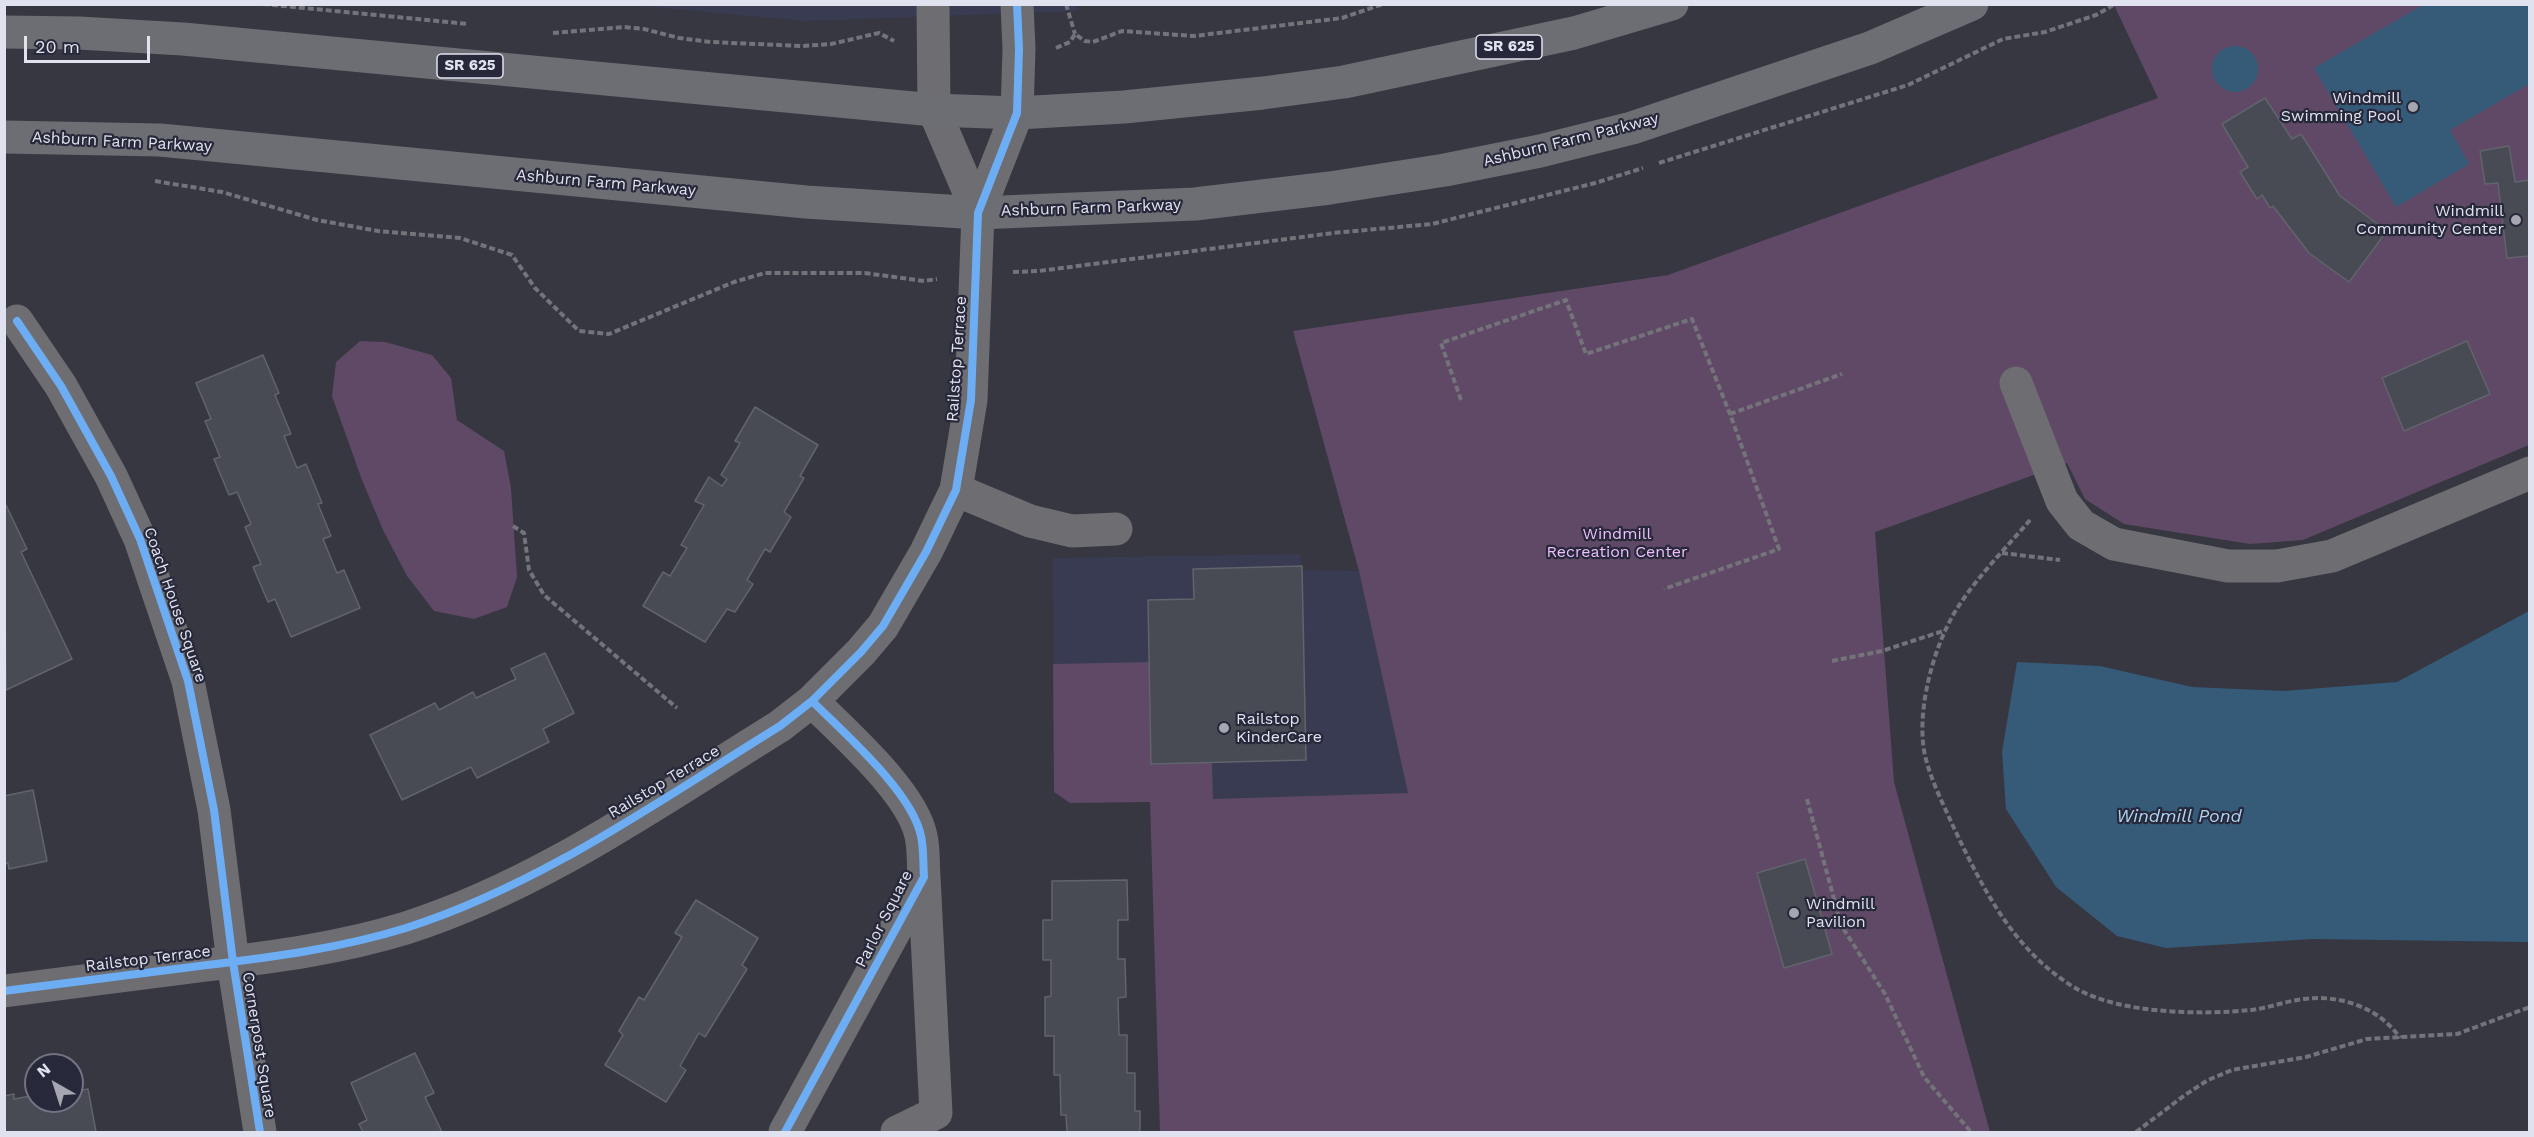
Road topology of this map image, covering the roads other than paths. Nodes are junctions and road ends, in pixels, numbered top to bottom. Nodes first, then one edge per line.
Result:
1 (933, 4) edge
2 (1017, 4) edge
3 (1672, 4) edge
4 (1972, 4) edge
5 (4, 32) edge
6 (934, 110) junction
7 (1017, 113) junction
8 (4, 137) edge
9 (978, 213) junction
10 (18, 321) dead end
11 (2016, 383) dead end
12 (2529, 473) edge
13 (956, 490) junction
14 (1116, 529) dead end
15 (812, 701) junction
16 (924, 877) junction
17 (232, 962) junction
18 (4, 991) edge
19 (260, 1132) edge
20 (785, 1132) edge
21 (897, 1132) edge

1 - 6 street
2 - 7 street
3 - 7 main road, SR 625
4 - 9 main road, Ashburn Farm Parkway
5 - 6 main road, SR 625
6 - 7 main road, SR 625
6 - 9 street
7 - 9 street
8 - 9 main road, Ashburn Farm Parkway
9 - 13 street, Railstop Terrace
10 - 17 street, Coach House Square
11 - 12 street
13 - 14 street
13 - 15 street, Railstop Terrace
15 - 16 street, Parlor Square
15 - 17 street, Railstop Terrace
16 - 20 street, Parlor Square
16 - 21 street, Parlor Square
17 - 18 street, Railstop Terrace
17 - 19 street, Cornerpost Square

